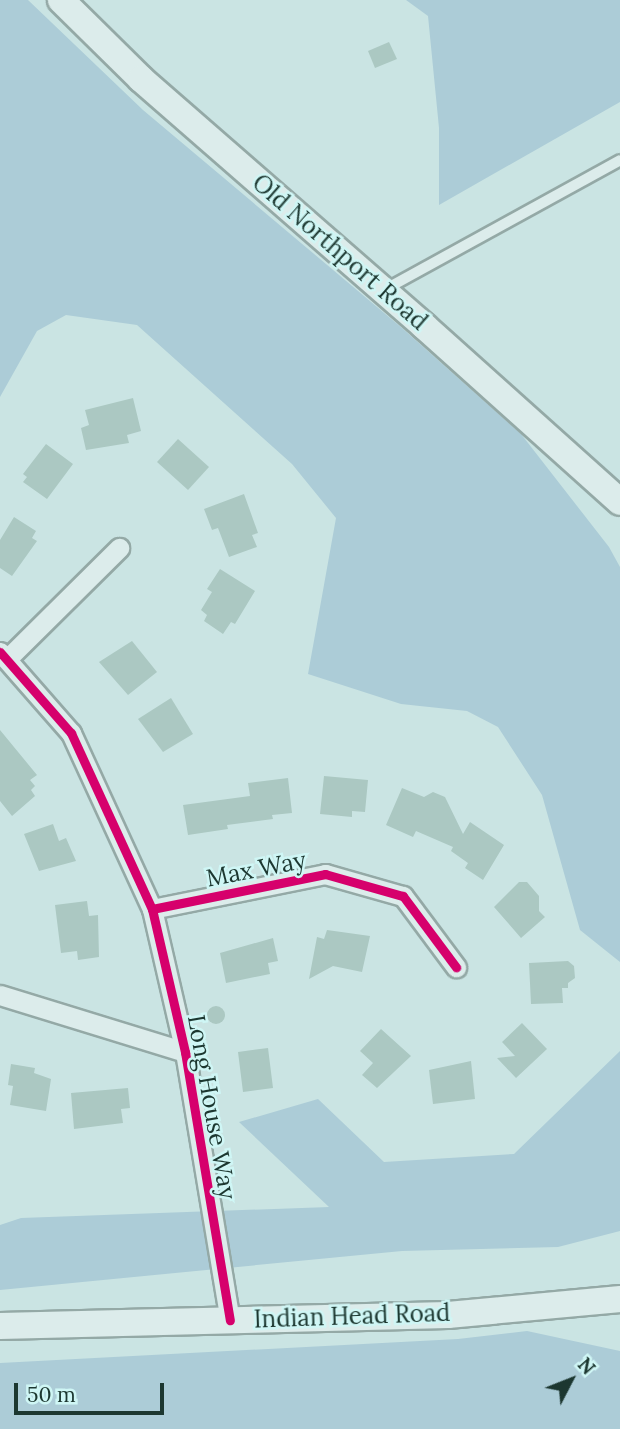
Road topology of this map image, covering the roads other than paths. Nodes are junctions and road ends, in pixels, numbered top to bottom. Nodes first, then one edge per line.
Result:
1 (61, 0) edge
2 (620, 160) edge
3 (384, 290) junction
4 (620, 502) edge
5 (118, 548) dead end
6 (4, 656) edge
7 (152, 909) junction
8 (456, 967) dead end
9 (0, 995) edge
10 (185, 1052) junction
11 (620, 1300) edge
12 (230, 1320) junction
13 (0, 1325) edge

1 - 3 main road, Old Northport Road
2 - 3 lane
3 - 4 main road, Old Northport Road
5 - 6 street
6 - 7 street, Long House Way
7 - 8 street, Max Way
7 - 10 street, Long House Way
9 - 10 street
10 - 12 street, Long House Way
11 - 12 main road, Indian Head Road
12 - 13 main road, Indian Head Road

